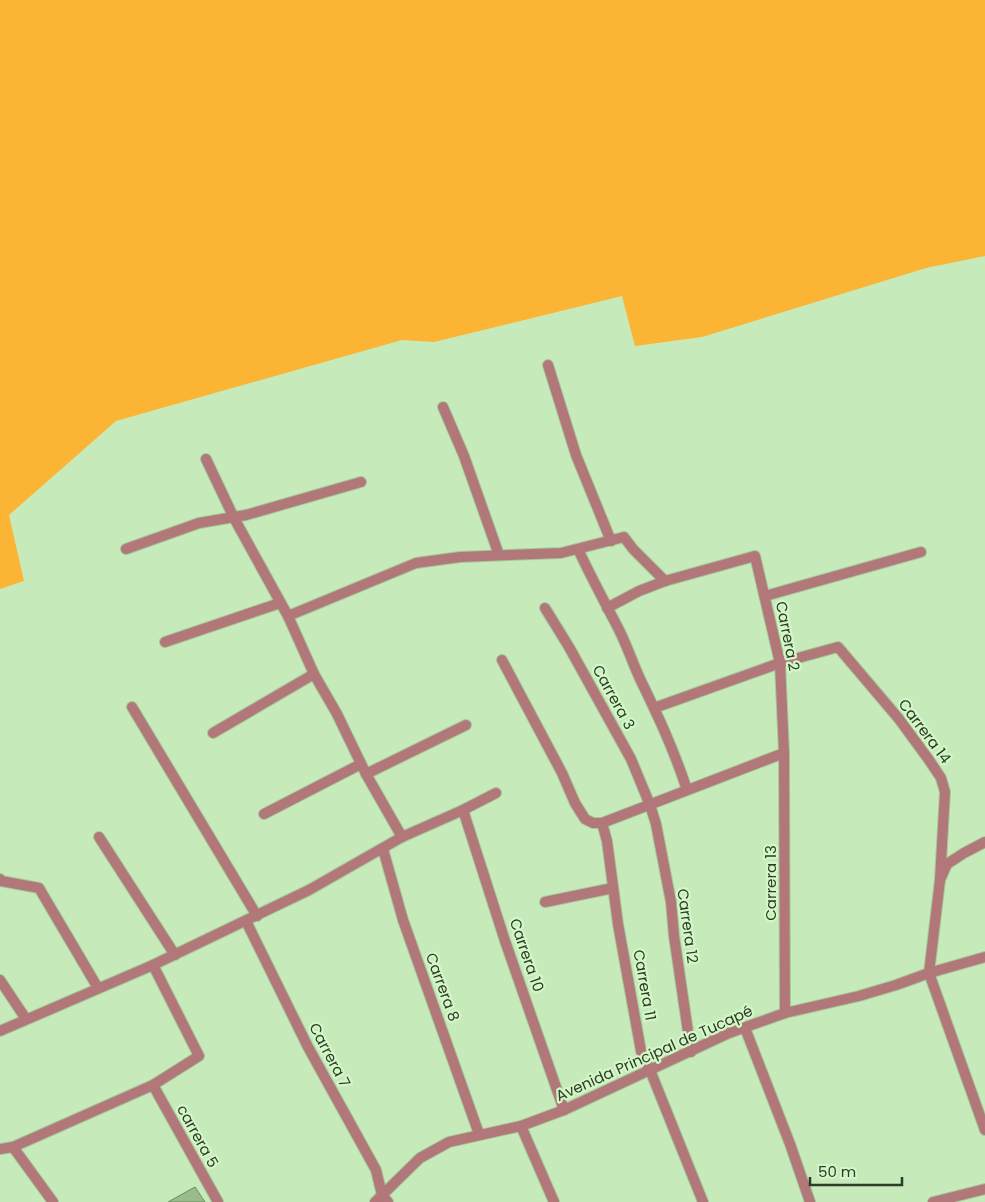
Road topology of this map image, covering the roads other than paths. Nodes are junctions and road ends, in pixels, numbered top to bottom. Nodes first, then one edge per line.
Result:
1 (548, 365) dead end
2 (443, 407) dead end
3 (206, 459) dead end
4 (361, 482) dead end
5 (234, 518) junction
6 (611, 541) junction
7 (126, 549) dead end
8 (578, 549) junction
9 (921, 552) dead end
10 (499, 555) junction
11 (665, 582) junction
12 (765, 596) junction
13 (280, 602) junction
14 (545, 608) dead end
15 (607, 608) junction
16 (288, 616) junction
17 (165, 642) dead end
18 (502, 660) dead end
19 (780, 662) junction
20 (314, 674) junction
21 (132, 707) dead end
22 (654, 708) junction
23 (466, 725) dead end
24 (213, 733) dead end
25 (784, 753) junction
26 (364, 769) junction
27 (687, 790) junction
28 (496, 793) dead end
29 (650, 804) junction
30 (463, 810) junction
31 (264, 814) dead end
32 (602, 823) junction
33 (99, 836) dead end
34 (402, 837) junction
35 (985, 842) edge
36 (383, 849) junction
37 (0, 879) edge
38 (940, 880) junction
39 (613, 888) junction
40 (545, 902) dead end
41 (257, 916) junction
42 (246, 921) junction
43 (175, 955) junction
44 (985, 957) edge
45 (153, 966) junction
46 (929, 973) junction
47 (0, 980) edge
48 (98, 988) junction
49 (785, 1013) junction
50 (26, 1019) junction
51 (745, 1028) junction
52 (0, 1031) edge
53 (691, 1052) junction
54 (650, 1070) junction
55 (153, 1084) junction
56 (564, 1110) junction
57 (521, 1126) junction
58 (985, 1130) edge
59 (479, 1134) junction
60 (13, 1147) junction
61 (0, 1149) edge
62 (985, 1188) edge
63 (382, 1200) edge
64 (53, 1202) edge
65 (218, 1202) edge
66 (554, 1202) edge
67 (703, 1202) edge
68 (810, 1202) edge
69 (933, 1202) edge

1 - 6 street
2 - 10 street
3 - 5 street
4 - 5 street
5 - 7 street
5 - 13 street
6 - 8 street
6 - 11 street
8 - 10 street
8 - 15 street
9 - 12 street
10 - 16 street
11 - 12 street, Carrera 2
11 - 15 street
12 - 19 street, Carrera 2
13 - 16 street
13 - 17 street
14 - 29 street, Carrera 3
15 - 22 street
16 - 20 street
18 - 32 street
19 - 22 street
19 - 25 street, Carrera 2
19 - 38 street, Carrera 14
20 - 24 street
20 - 26 street
21 - 41 street
22 - 27 street
23 - 26 street
25 - 27 street
25 - 49 street, Carrera 13
26 - 31 street
26 - 34 street
27 - 29 street
28 - 30 street
29 - 32 street
29 - 53 street, Carrera 12
30 - 34 street
30 - 56 street, Carrera 10
32 - 39 street, Carrera 11
33 - 43 street
34 - 36 street
35 - 38 street
36 - 41 street
36 - 59 street, Carrera 8
37 - 48 street
38 - 46 street
39 - 40 street
39 - 54 street, Carrera 11
41 - 42 street
42 - 43 street
42 - 63 street, Carrera 7
43 - 45 street
44 - 46 street, Avenida Principal de Tucapé
45 - 48 street
45 - 55 street
46 - 49 street, Avenida Principal de Tucapé
46 - 58 street
47 - 50 street
48 - 50 street
49 - 51 street, Avenida Principal de Tucapé
50 - 52 street
51 - 53 street, Avenida Principal de Tucapé
51 - 68 street
53 - 54 street, Avenida Principal de Tucapé
54 - 56 street, Avenida Principal de Tucapé
54 - 67 street, Carrera 11
55 - 60 street
55 - 65 street, carrera 5
56 - 57 street, Avenida Principal de Tucapé
57 - 59 street, Avenida Principal de Tucapé
57 - 66 street
59 - 63 street, Avenida Principal de Tucapé
60 - 61 street
60 - 64 street
62 - 69 street

